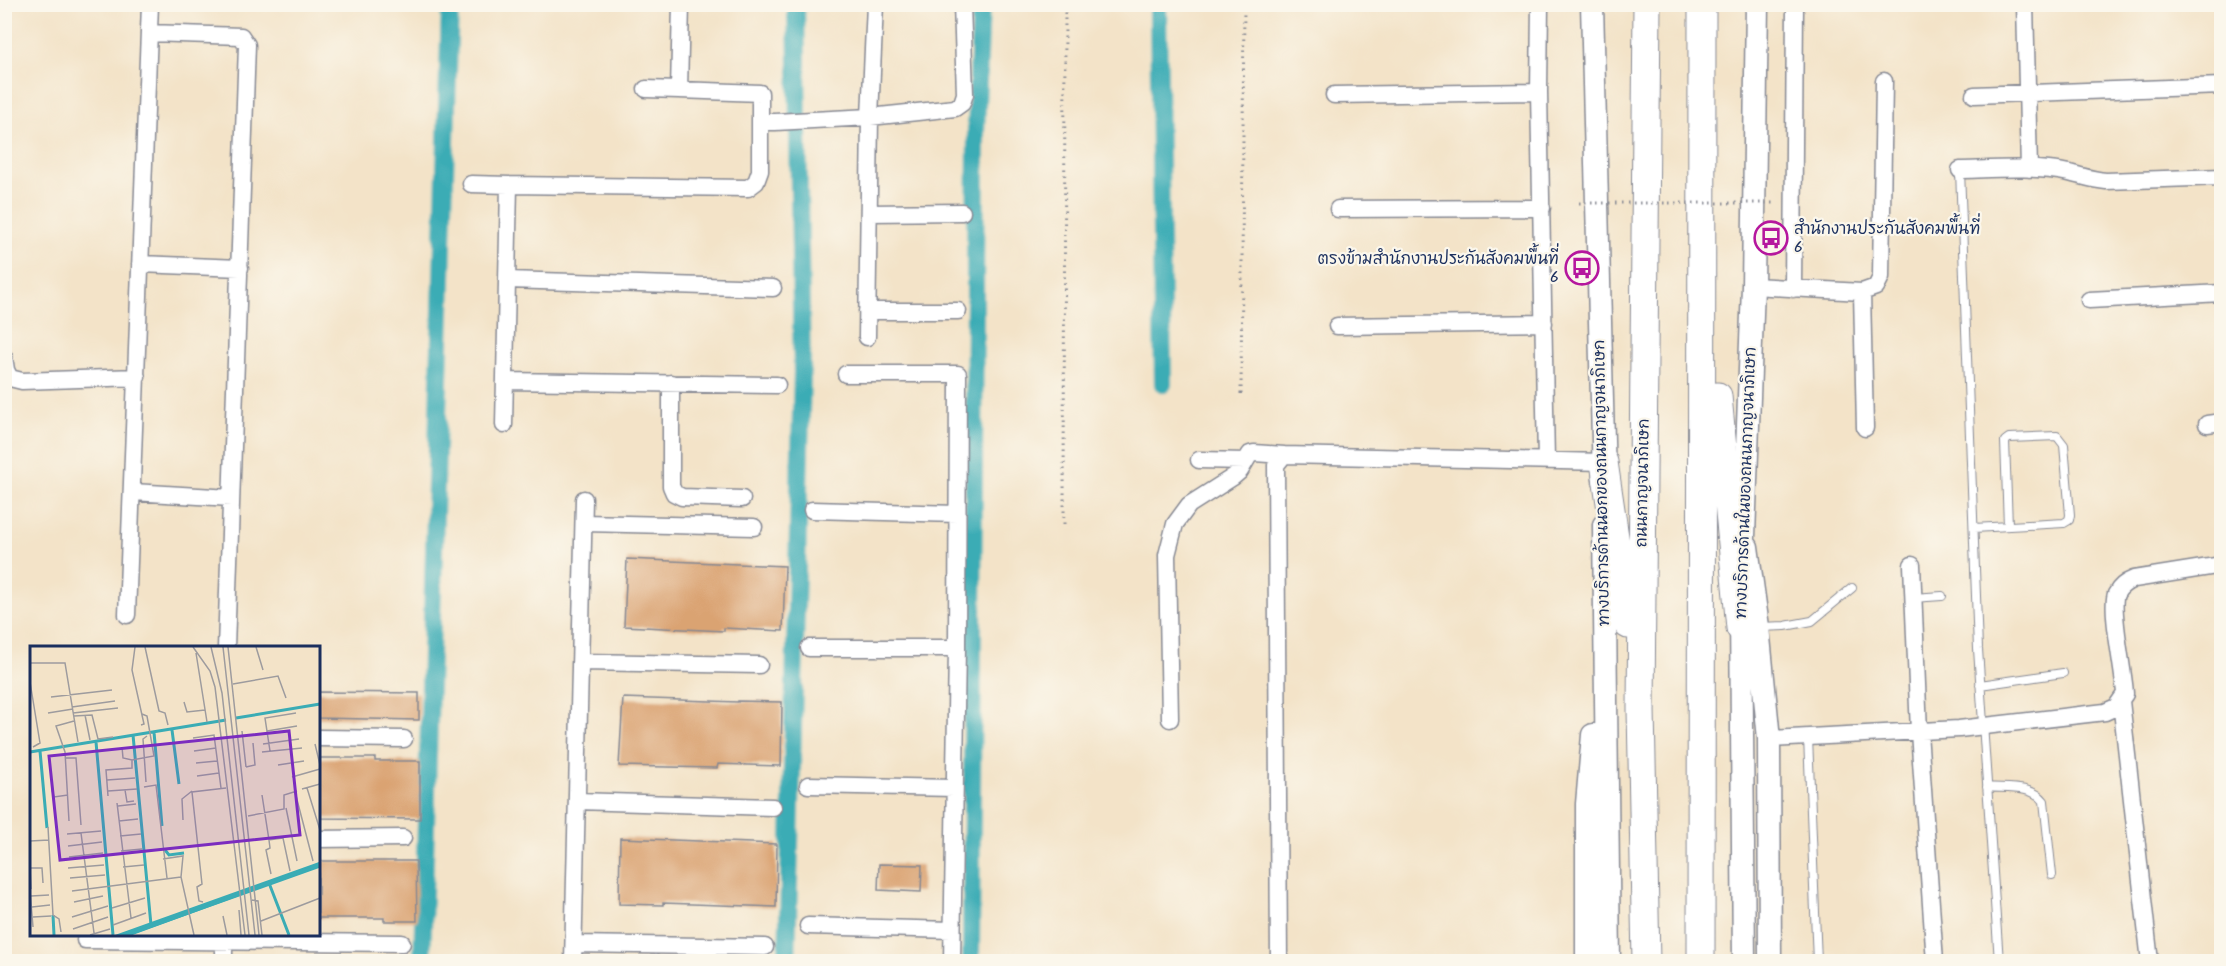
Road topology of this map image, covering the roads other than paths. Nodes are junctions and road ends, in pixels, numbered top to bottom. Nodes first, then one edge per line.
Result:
1 (150, 4) edge
2 (681, 4) edge
3 (875, 4) edge
4 (962, 4) edge
5 (1540, 4) edge
6 (1592, 4) edge
7 (1647, 4) edge
8 (1702, 4) edge
9 (1757, 4) edge
10 (1795, 4) edge
11 (2025, 4) edge
12 (149, 33) junction
13 (1884, 81) dead end
14 (2222, 86) edge
15 (646, 89) dead end
16 (679, 90) junction
17 (1539, 92) junction
18 (2027, 93) junction
19 (1334, 95) dead end
20 (1974, 95) dead end
21 (870, 117) junction
22 (767, 122) junction
23 (2029, 169) junction
24 (1960, 170) joint
25 (2222, 177) edge
26 (471, 184) dead end
27 (509, 185) junction
28 (1542, 208) junction
29 (1338, 209) dead end
30 (962, 212) dead end
31 (869, 213) junction
32 (1703, 245) junction
33 (140, 264) junction
34 (240, 268) junction
35 (507, 280) junction
36 (1753, 286) junction
37 (773, 288) dead end
38 (1793, 289) junction
39 (1862, 292) junction
40 (2222, 293) edge
41 (2089, 300) dead end
42 (867, 311) junction
43 (958, 311) dead end
44 (1544, 323) junction
45 (1337, 326) dead end
46 (867, 337) dead end
47 (4, 357) edge
48 (846, 374) dead end
49 (137, 377) junction
50 (505, 381) junction
51 (670, 383) junction
52 (777, 385) dead end
53 (504, 426) dead end
54 (1865, 428) dead end
55 (1284, 455) junction
56 (1199, 460) dead end
57 (1546, 460) junction
58 (1245, 461) junction
59 (1604, 462) junction
60 (132, 492) junction
61 (231, 498) junction
62 (584, 499) dead end
63 (742, 500) dead end
64 (812, 510) dead end
65 (957, 514) junction
66 (584, 523) junction
67 (2008, 526) junction
68 (754, 527) dead end
69 (1974, 528) junction
70 (1912, 565) dead end
71 (2221, 565) edge
72 (2222, 570) edge
73 (1852, 588) dead end
74 (1942, 596) dead end
75 (1913, 598) junction
76 (1604, 610) junction
77 (128, 615) dead end
78 (1749, 628) junction
79 (226, 646) edge
80 (809, 648) dead end
81 (957, 648) junction
82 (581, 662) junction
83 (759, 664) dead end
84 (2063, 673) dead end
85 (1980, 685) junction
86 (2121, 701) junction
87 (1641, 709) junction
88 (1170, 719) dead end
89 (1983, 727) junction
90 (1919, 732) junction
91 (1808, 737) junction
92 (320, 738) edge
93 (404, 739) dead end
94 (1769, 739) junction
95 (808, 785) dead end
96 (1987, 787) junction
97 (954, 788) junction
98 (577, 801) junction
99 (772, 807) dead end
100 (403, 838) dead end
101 (320, 839) edge
102 (2052, 875) dead end
103 (808, 926) dead end
104 (952, 930) junction
105 (224, 938) edge
106 (85, 940) dead end
107 (402, 943) dead end
108 (574, 944) junction
109 (765, 947) dead end
110 (224, 962) edge
111 (573, 962) edge
112 (952, 962) edge
113 (1279, 962) edge
114 (1587, 962) edge
115 (1609, 962) edge
116 (1646, 962) edge
117 (1701, 962) edge
118 (1744, 962) edge
119 (1770, 962) edge
120 (1817, 962) edge
121 (1935, 962) edge
122 (1999, 962) edge
123 (2151, 962) edge

1 - 12 street
2 - 16 street
3 - 21 street
4 - 21 street
5 - 17 street
6 - 59 main road, ทางบริการด้านนอกของถนนกาญจนาภิเษก
7 - 87 highway, ถนนกาญจนาภิเษก
8 - 32 highway
9 - 36 main road, ทางบริการด้านในของถนนกาญจนาภิเษก
10 - 38 street
11 - 18 street
12 - 33 street
12 - 34 street
13 - 39 street
14 - 18 street
15 - 16 street
16 - 22 street
17 - 19 street
17 - 28 street
18 - 20 street
18 - 23 street
21 - 22 street
21 - 31 street
22 - 27 street
23 - 24 street
23 - 25 street
24 - 69 lane
26 - 27 street
27 - 35 street
28 - 29 street
28 - 44 street
30 - 31 street
31 - 42 street
32 - 78 highway
32 - 117 highway
33 - 34 street
33 - 49 street
34 - 61 street
35 - 37 street
35 - 50 street
36 - 38 street
36 - 78 main road, ทางบริการด้านในของถนนกาญจนาภิเษก
38 - 39 street
39 - 54 street
40 - 41 street
42 - 43 street
42 - 46 street
44 - 45 street
44 - 57 street
47 - 49 street
48 - 65 street
49 - 60 street
50 - 51 street
50 - 53 street
51 - 52 street
51 - 63 street
55 - 57 street
55 - 58 street
55 - 113 street
56 - 58 street
57 - 59 street
58 - 88 street
59 - 76 main road, ทางบริการด้านนอกของถนนกาญจนาภิเษก
59 - 87 highway
60 - 61 street
60 - 77 street
61 - 79 street
62 - 66 street
64 - 65 street
65 - 81 street
66 - 68 street
66 - 82 street
67 - 67 lane
67 - 69 lane
69 - 85 lane
70 - 75 street
71 - 72 street
71 - 86 street
73 - 78 lane
74 - 75 lane
75 - 90 street
76 - 114 main road
76 - 115 main road, ทางบริการด้านนอกของถนนกาญจนาภิเษก
78 - 94 main road
78 - 118 main road, ทางบริการด้านในของถนนกาญจนาภิเษก
80 - 81 street
81 - 97 street
82 - 83 street
82 - 98 street
84 - 85 lane
85 - 89 lane
86 - 89 street
86 - 123 street
87 - 116 highway, ถนนกาญจนาภิเษก
89 - 90 street
89 - 96 lane
90 - 91 street
90 - 121 street
91 - 94 street
91 - 120 lane
92 - 93 street
94 - 119 main road
95 - 97 street
96 - 102 lane
96 - 122 lane
97 - 104 street
98 - 99 street
98 - 108 street
100 - 101 street
103 - 104 street
104 - 112 street
105 - 106 street
105 - 107 street
105 - 110 street
108 - 109 street
108 - 111 street

